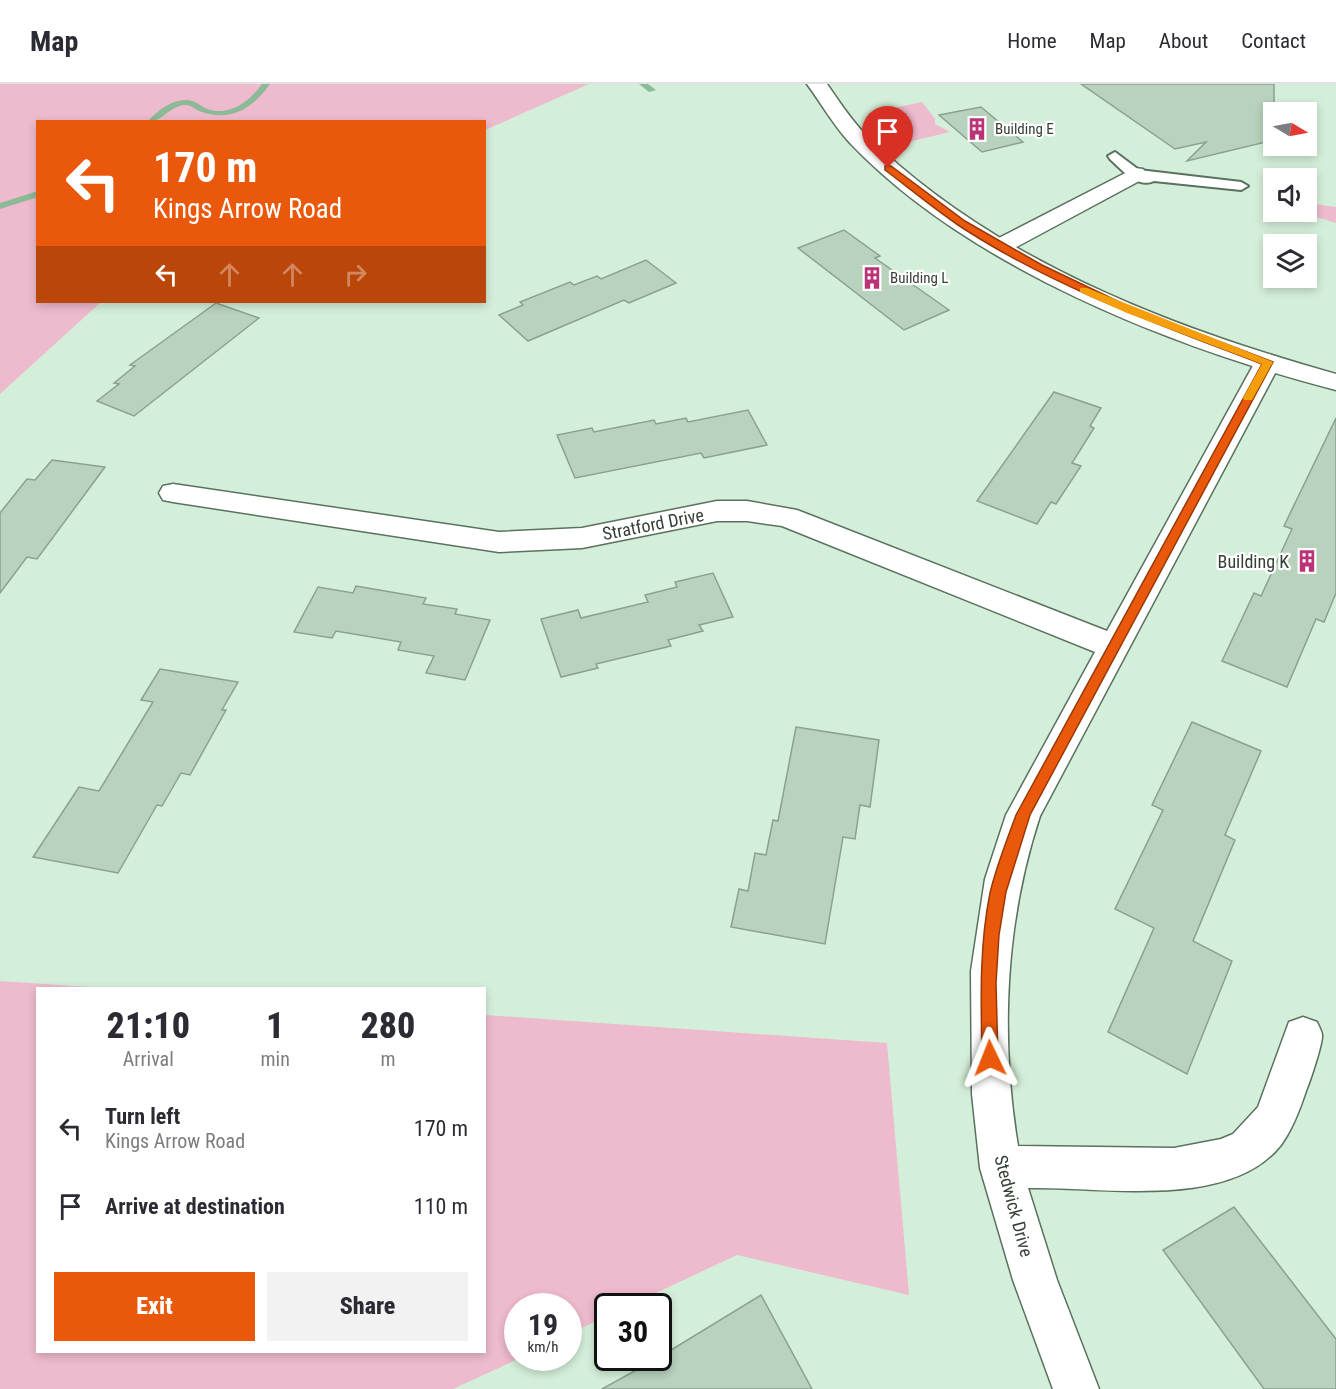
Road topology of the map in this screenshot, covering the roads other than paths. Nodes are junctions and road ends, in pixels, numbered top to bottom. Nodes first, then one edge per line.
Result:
1 (817, 84) edge
2 (1115, 156) dead end
3 (1135, 174) junction
4 (1241, 186) dead end
5 (1182, 194) dead end
6 (999, 247) junction
7 (1268, 362) junction
8 (1336, 382) edge
9 (173, 493) dead end
10 (1112, 646) junction
11 (1303, 1035) dead end
12 (1001, 1168) junction
13 (1076, 1389) edge

1 - 6 street
2 - 3 lane
3 - 4 lane
3 - 5 lane
3 - 6 street
6 - 7 street
7 - 8 street
7 - 10 street, Stedwick Drive
9 - 10 street, Stratford Drive
10 - 12 street, Stedwick Drive
11 - 12 street
12 - 13 street, Stedwick Drive

